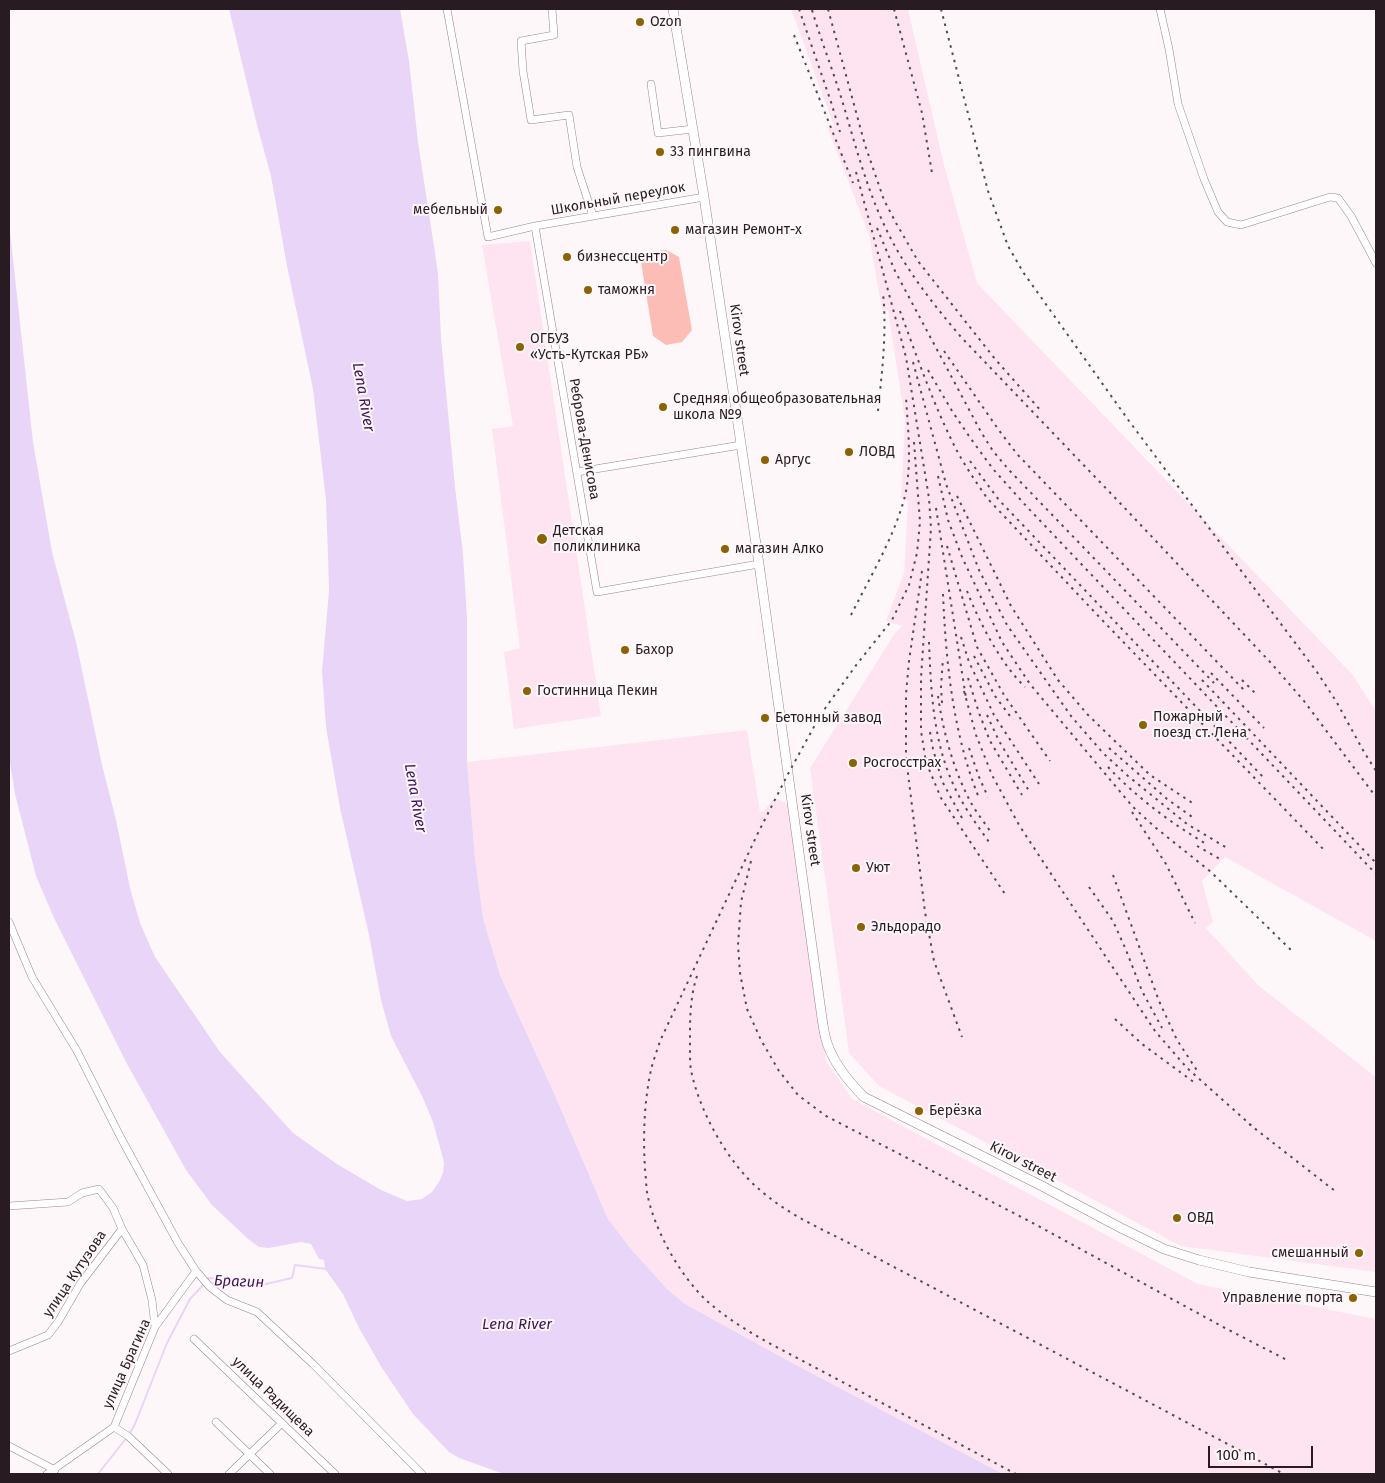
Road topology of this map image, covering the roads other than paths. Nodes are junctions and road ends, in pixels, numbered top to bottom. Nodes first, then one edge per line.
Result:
1 (447, 9) edge
2 (552, 9) edge
3 (673, 9) edge
4 (1160, 9) edge
5 (651, 84) dead end
6 (693, 129) junction
7 (704, 197) junction
8 (594, 216) junction
9 (535, 226) junction
10 (1376, 263) edge
11 (741, 445) junction
12 (577, 472) junction
13 (759, 564) junction
14 (9, 922) edge
15 (9, 1206) edge
16 (122, 1229) junction
17 (198, 1273) junction
18 (1376, 1292) edge
19 (155, 1327) junction
20 (194, 1339) dead end
21 (9, 1351) edge
22 (216, 1422) dead end
23 (282, 1422) junction
24 (114, 1426) junction
25 (9, 1446) edge
26 (249, 1454) junction
27 (55, 1470) junction
28 (47, 1474) edge
29 (168, 1474) edge
30 (229, 1474) edge
31 (270, 1474) edge
32 (335, 1474) edge
33 (422, 1474) edge

1 - 9 street
2 - 8 street
3 - 6 main road, Kirov street
4 - 10 street
5 - 6 street
6 - 7 main road, Kirov street
7 - 8 street, Школьный переулок
7 - 11 main road, Kirov street
8 - 9 street, Школьный переулок
9 - 12 street, Реброва-Денисова
11 - 12 street
11 - 13 main road, Kirov street
12 - 13 street, Реброва-Денисова
13 - 18 main road, Kirov street
14 - 17 street
15 - 16 street
16 - 19 street, улица Кутузова
16 - 21 street, улица Кутузова
17 - 19 street, улица Брагина
17 - 33 street
19 - 24 street, улица Брагина
20 - 23 street, улица Радищева
22 - 26 street
23 - 26 street
23 - 32 street, улица Радищева
24 - 27 street, улица Брагина
24 - 29 street
25 - 27 street
26 - 30 street
26 - 31 street
27 - 28 street, улица Брагина

